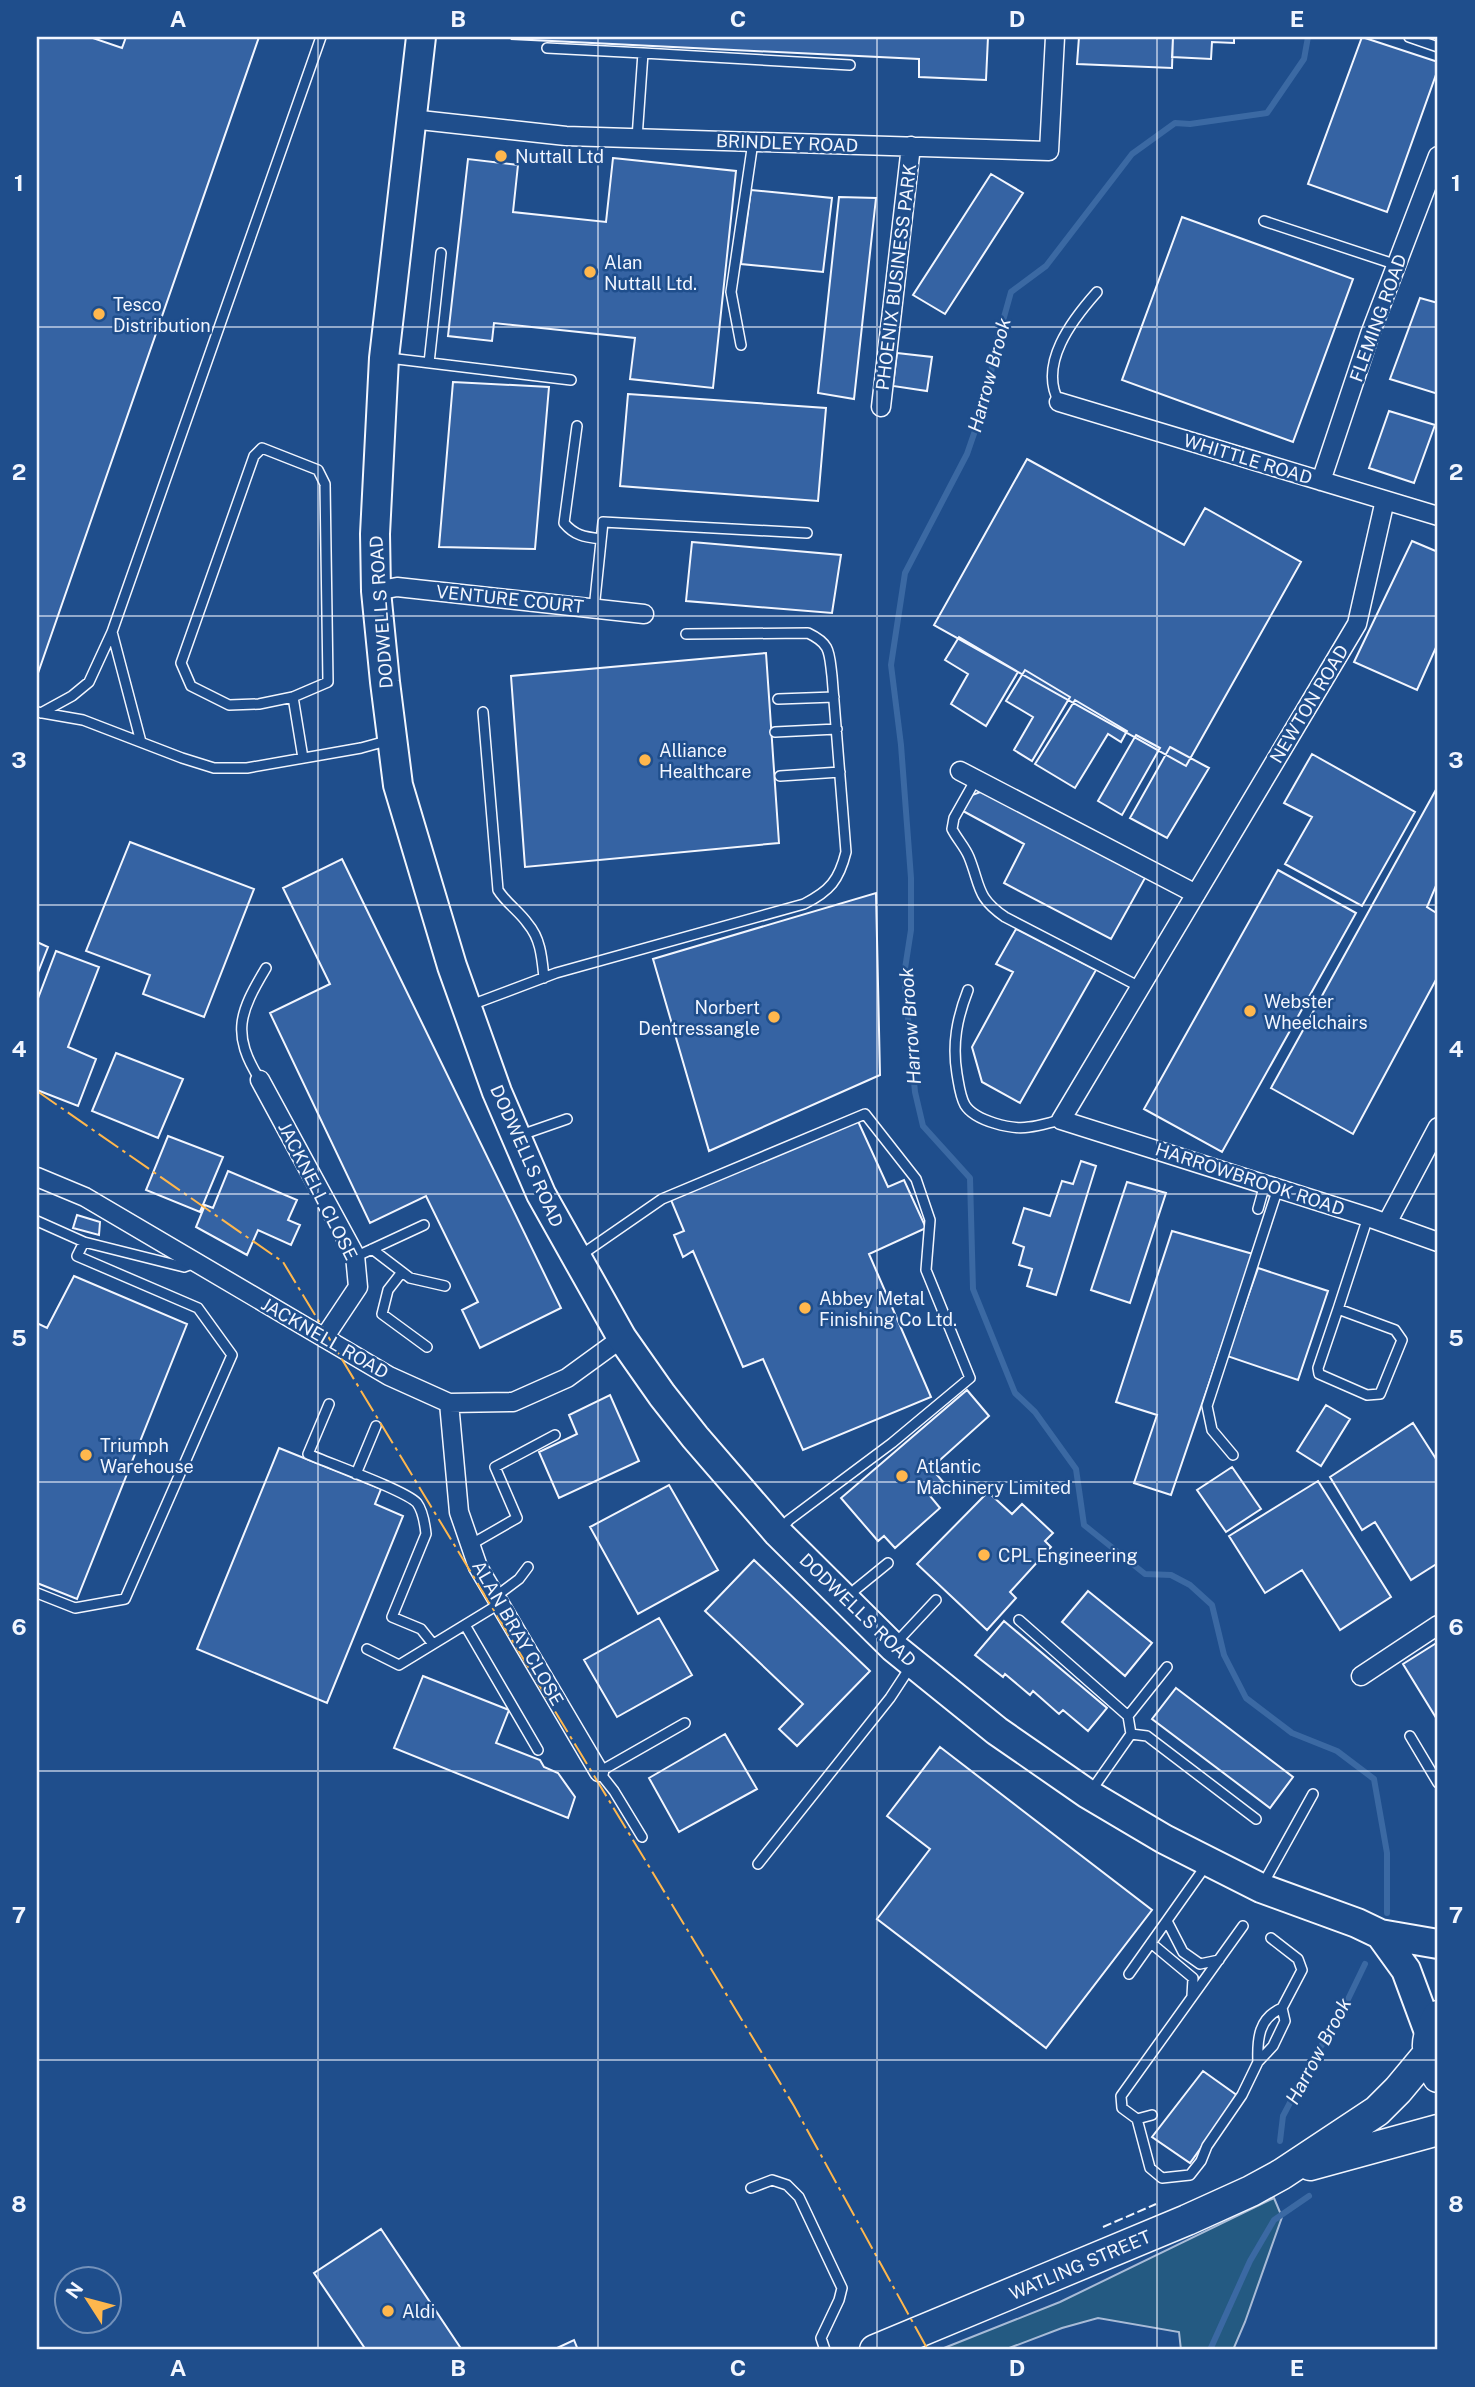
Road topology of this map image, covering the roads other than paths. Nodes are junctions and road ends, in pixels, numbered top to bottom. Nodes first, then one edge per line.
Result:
1 (321, 37) edge
2 (421, 37) edge
3 (1055, 37) edge
4 (1409, 37) edge
5 (1438, 47) edge
6 (547, 48) dead end
7 (643, 53) junction
8 (850, 65) dead end
9 (411, 119) junction
10 (637, 138) junction
11 (753, 142) junction
12 (911, 146) junction
13 (1438, 156) edge
14 (1264, 221) dead end
15 (441, 253) dead end
16 (1396, 265) junction
17 (1097, 292) dead end
18 (740, 345) dead end
19 (384, 358) junction
20 (429, 363) junction
21 (571, 380) dead end
22 (1059, 402) joint
23 (881, 407) dead end
24 (577, 426) dead end
25 (1321, 481) junction
26 (1385, 500) junction
27 (1438, 516) edge
28 (807, 533) dead end
29 (601, 540) junction
30 (376, 591) junction
31 (594, 609) junction
32 (644, 614) dead end
33 (112, 632) junction
34 (686, 634) dead end
35 (293, 697) junction
36 (834, 697) junction
37 (778, 699) dead end
38 (484, 712) dead end
39 (39, 713) edge
40 (836, 729) junction
41 (775, 732) dead end
42 (392, 739) junction
43 (141, 743) junction
44 (303, 758) junction
45 (840, 772) junction
46 (968, 775) joint
47 (780, 776) dead end
48 (1196, 894) junction
49 (266, 968) dead end
50 (544, 978) junction
51 (1140, 987) junction
52 (968, 990) dead end
53 (466, 1007) junction
54 (260, 1080) joint
55 (567, 1119) dead end
56 (1061, 1120) junction
57 (1438, 1127) edge
58 (516, 1137) junction
59 (37, 1177) edge
60 (1271, 1186) junction
61 (1258, 1209) dead end
62 (1368, 1217) junction
63 (37, 1222) edge
64 (1387, 1223) junction
65 (424, 1224) dead end
66 (84, 1242) junction
67 (1438, 1242) edge
68 (372, 1249) junction
69 (355, 1257) junction
70 (575, 1258) junction
71 (196, 1262) junction
72 (402, 1272) junction
73 (445, 1286) dead end
74 (1338, 1309) junction
75 (324, 1338) junction
76 (622, 1338) junction
77 (428, 1347) dead end
78 (449, 1403) junction
79 (329, 1404) dead end
80 (376, 1426) dead end
81 (555, 1435) dead end
82 (1233, 1455) dead end
83 (356, 1474) junction
84 (778, 1533) junction
85 (470, 1545) junction
86 (888, 1563) dead end
87 (528, 1567) dead end
88 (37, 1593) edge
89 (936, 1600) dead end
90 (497, 1601) junction
91 (846, 1601) junction
92 (1019, 1620) dead end
93 (465, 1625) junction
94 (1438, 1625) edge
95 (433, 1644) junction
96 (368, 1649) dead end
97 (903, 1655) junction
98 (1167, 1667) dead end
99 (1361, 1676) dead end
100 (1128, 1716) junction
101 (685, 1723) dead end
102 (1131, 1734) junction
103 (1410, 1736) dead end
104 (538, 1750) dead end
105 (598, 1772) junction
106 (1438, 1783) edge
107 (1088, 1794) junction
108 (1313, 1794) dead end
109 (1256, 1819) dead end
110 (642, 1838) dead end
111 (1208, 1862) junction
112 (758, 1864) dead end
113 (1261, 1888) junction
114 (1167, 1921) junction
115 (1243, 1926) dead end
116 (1380, 1934) junction
117 (1271, 1938) dead end
118 (1151, 1943) junction
119 (1438, 1944) edge
120 (1219, 1960) junction
121 (1129, 1974) dead end
122 (1192, 1997) junction
123 (1282, 2008) junction
124 (1433, 2044) edge
125 (1258, 2062) junction
126 (1152, 2115) dead end
127 (1137, 2119) junction
128 (1438, 2130) edge
129 (1282, 2174) junction
130 (751, 2188) dead end
131 (825, 2350) edge
132 (875, 2350) edge

1 - 33 lane
2 - 9 main road, DODWELLS ROAD
3 - 12 street, BRINDLEY ROAD
4 - 5 lane
6 - 7 lane
7 - 8 lane
7 - 10 lane
9 - 10 street, BRINDLEY ROAD
9 - 19 main road, DODWELLS ROAD
10 - 11 street, BRINDLEY ROAD
11 - 12 street, BRINDLEY ROAD
11 - 18 lane
12 - 23 street, PHOENIX BUSINESS PARK
13 - 16 street, FLEMING ROAD
14 - 16 lane
15 - 20 lane
16 - 25 street, FLEMING ROAD
17 - 22 lane
19 - 20 lane
19 - 30 main road, DODWELLS ROAD
20 - 21 lane
22 - 25 street, WHITTLE ROAD
24 - 29 lane
25 - 26 street, WHITTLE ROAD
26 - 27 street, WHITTLE ROAD
26 - 48 street, NEWTON ROAD
28 - 29 lane
29 - 31 lane
30 - 31 street, VENTURE COURT
30 - 42 main road, DODWELLS ROAD
31 - 32 street, VENTURE COURT
33 - 39 lane
33 - 43 lane
34 - 36 lane
35 - 35 lane
35 - 44 lane
36 - 37 lane
36 - 40 lane
38 - 50 lane
39 - 43 lane
40 - 41 lane
40 - 45 lane
42 - 44 lane
42 - 53 main road, DODWELLS ROAD
43 - 44 lane
45 - 47 lane
45 - 50 lane
46 - 48 street
46 - 51 lane
48 - 51 street, NEWTON ROAD
49 - 54 lane
50 - 53 lane
51 - 56 street, NEWTON ROAD
52 - 56 lane
53 - 58 main road, DODWELLS ROAD
54 - 69 street, JACKNELL CLOSE
55 - 58 lane
56 - 60 street, HARROWBROOK ROAD
57 - 64 street
58 - 70 main road, DODWELLS ROAD
59 - 71 street, JACKNELL ROAD
60 - 61 lane
60 - 62 street, HARROWBROOK ROAD
60 - 82 lane
62 - 64 street, HARROWBROOK ROAD
62 - 74 lane
63 - 66 lane
64 - 67 street, HARROWBROOK ROAD
65 - 68 lane
66 - 71 lane
66 - 88 lane
68 - 69 lane
68 - 72 lane
69 - 75 street, JACKNELL CLOSE
70 - 76 main road, DODWELLS ROAD
70 - 84 lane
71 - 75 street, JACKNELL ROAD
72 - 73 lane
72 - 77 lane
74 - 74 lane
75 - 78 street, JACKNELL ROAD
76 - 78 street, JACKNELL ROAD
76 - 84 main road, DODWELLS ROAD
78 - 85 street, ALAN BRAY CLOSE
79 - 83 lane
80 - 83 lane
81 - 85 lane
83 - 95 lane
84 - 91 main road, DODWELLS ROAD
85 - 90 street, ALAN BRAY CLOSE
86 - 91 lane
87 - 90 lane
89 - 97 lane
90 - 93 lane
90 - 105 street, ALAN BRAY CLOSE
91 - 97 main road, DODWELLS ROAD
92 - 100 lane
93 - 95 lane
93 - 104 lane
94 - 99 street
95 - 96 lane
97 - 107 main road, DODWELLS ROAD
97 - 112 lane
98 - 100 lane
100 - 102 lane
101 - 105 lane
102 - 107 lane
102 - 109 lane
103 - 106 lane
105 - 110 lane
107 - 111 main road, DODWELLS ROAD
108 - 113 lane
111 - 113 main road, DODWELLS ROAD
111 - 114 lane
113 - 116 main road, DODWELLS ROAD
114 - 118 lane
114 - 120 lane
115 - 120 lane
116 - 119 main road, DODWELLS ROAD
116 - 124 main road
117 - 123 lane
118 - 121 lane
118 - 122 lane
120 - 122 lane
122 - 127 lane
123 - 125 lane
123 - 125 lane
124 - 129 highway, WATLING STREET
125 - 127 lane
126 - 127 lane
128 - 129 highway, WATLING STREET
129 - 132 highway, WATLING STREET
130 - 131 lane

